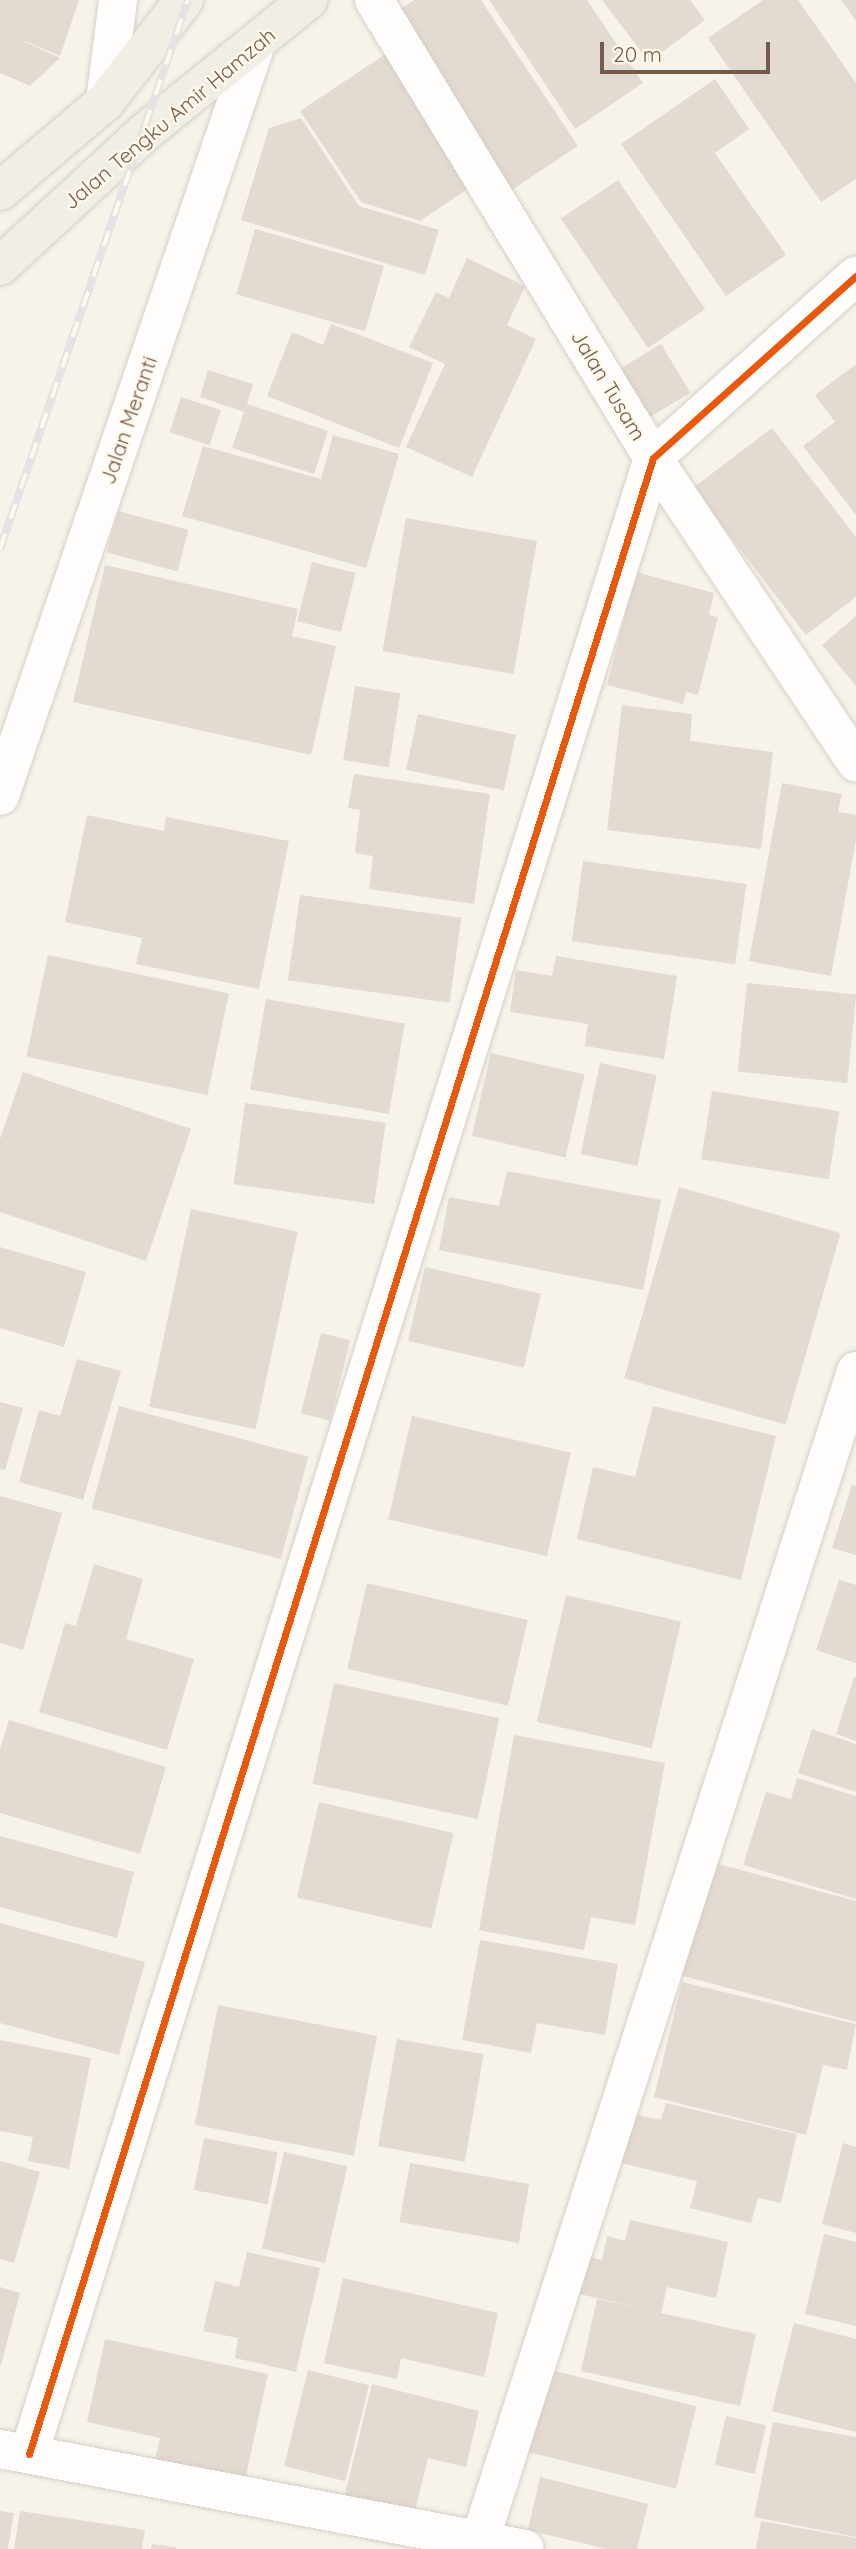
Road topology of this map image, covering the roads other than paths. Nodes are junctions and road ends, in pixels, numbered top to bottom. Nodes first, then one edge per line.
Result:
1 (118, 0) edge
2 (184, 0) edge
3 (308, 0) edge
4 (374, 0) edge
5 (256, 44) junction
6 (105, 102) junction
7 (0, 191) edge
8 (0, 266) edge
9 (856, 275) edge
10 (653, 458) junction
11 (856, 762) edge
12 (0, 796) edge
13 (856, 1371) edge
14 (14, 2452) edge
15 (480, 2540) junction
16 (525, 2549) edge

1 - 6 street
2 - 6 main road
3 - 5 main road, Jalan Tengku Amir Hamzah
4 - 10 street, Jalan Tusam
5 - 8 main road, Jalan Tengku Amir Hamzah
5 - 12 street, Jalan Meranti
6 - 7 main road
9 - 10 street
10 - 11 street, Jalan Tusam
10 - 14 street
13 - 15 street
14 - 15 street
15 - 16 street

